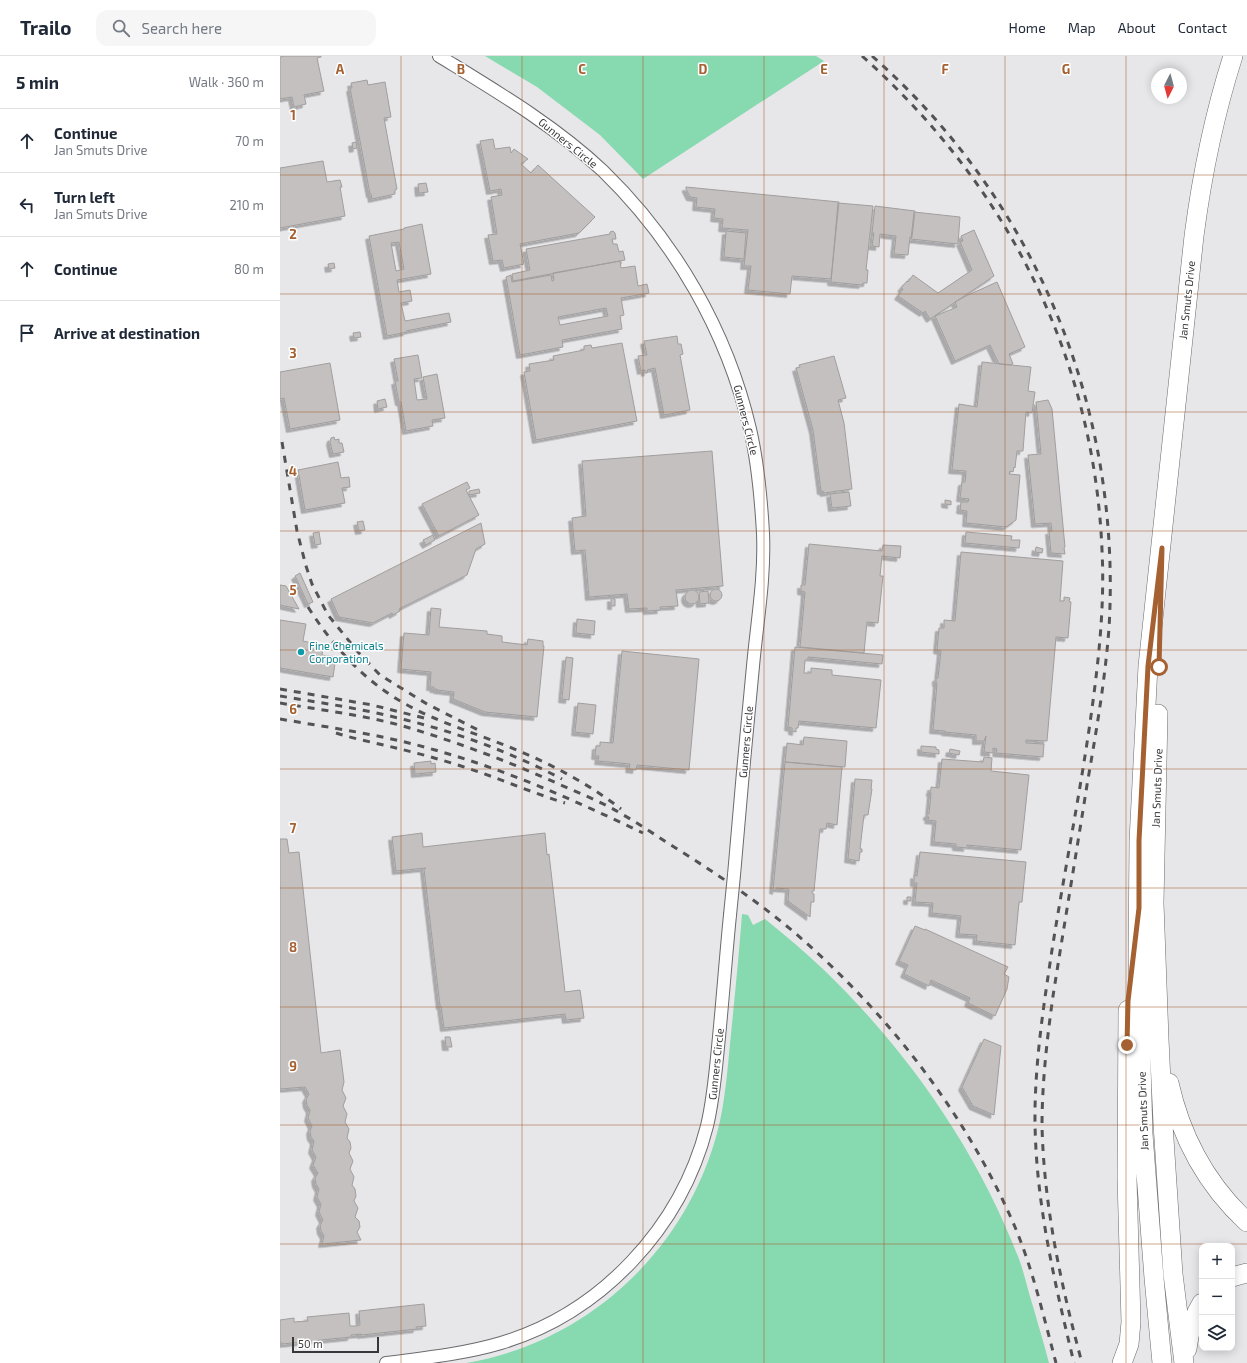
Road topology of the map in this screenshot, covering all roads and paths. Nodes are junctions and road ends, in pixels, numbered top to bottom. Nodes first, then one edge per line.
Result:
1 (439, 56) edge
2 (1233, 56) edge
3 (1162, 548) junction
4 (1139, 908) junction
5 (1159, 1039) junction
6 (1247, 1222) edge
7 (1247, 1273) edge
8 (1235, 1277) edge
9 (1199, 1308) edge
10 (386, 1363) edge
11 (1122, 1363) edge
12 (1162, 1363) edge
13 (1184, 1363) edge
14 (1187, 1363) edge

1 - 10 street, Gunners Circle, bridge
2 - 3 main road, Jan Smuts Drive
3 - 4 main road, Jan Smuts Drive
3 - 5 main road, Jan Smuts Drive
4 - 11 main road
4 - 12 main road, Jan Smuts Drive
5 - 6 main road
5 - 13 main road, Jan Smuts Drive
7 - 8 main road
9 - 14 main road

